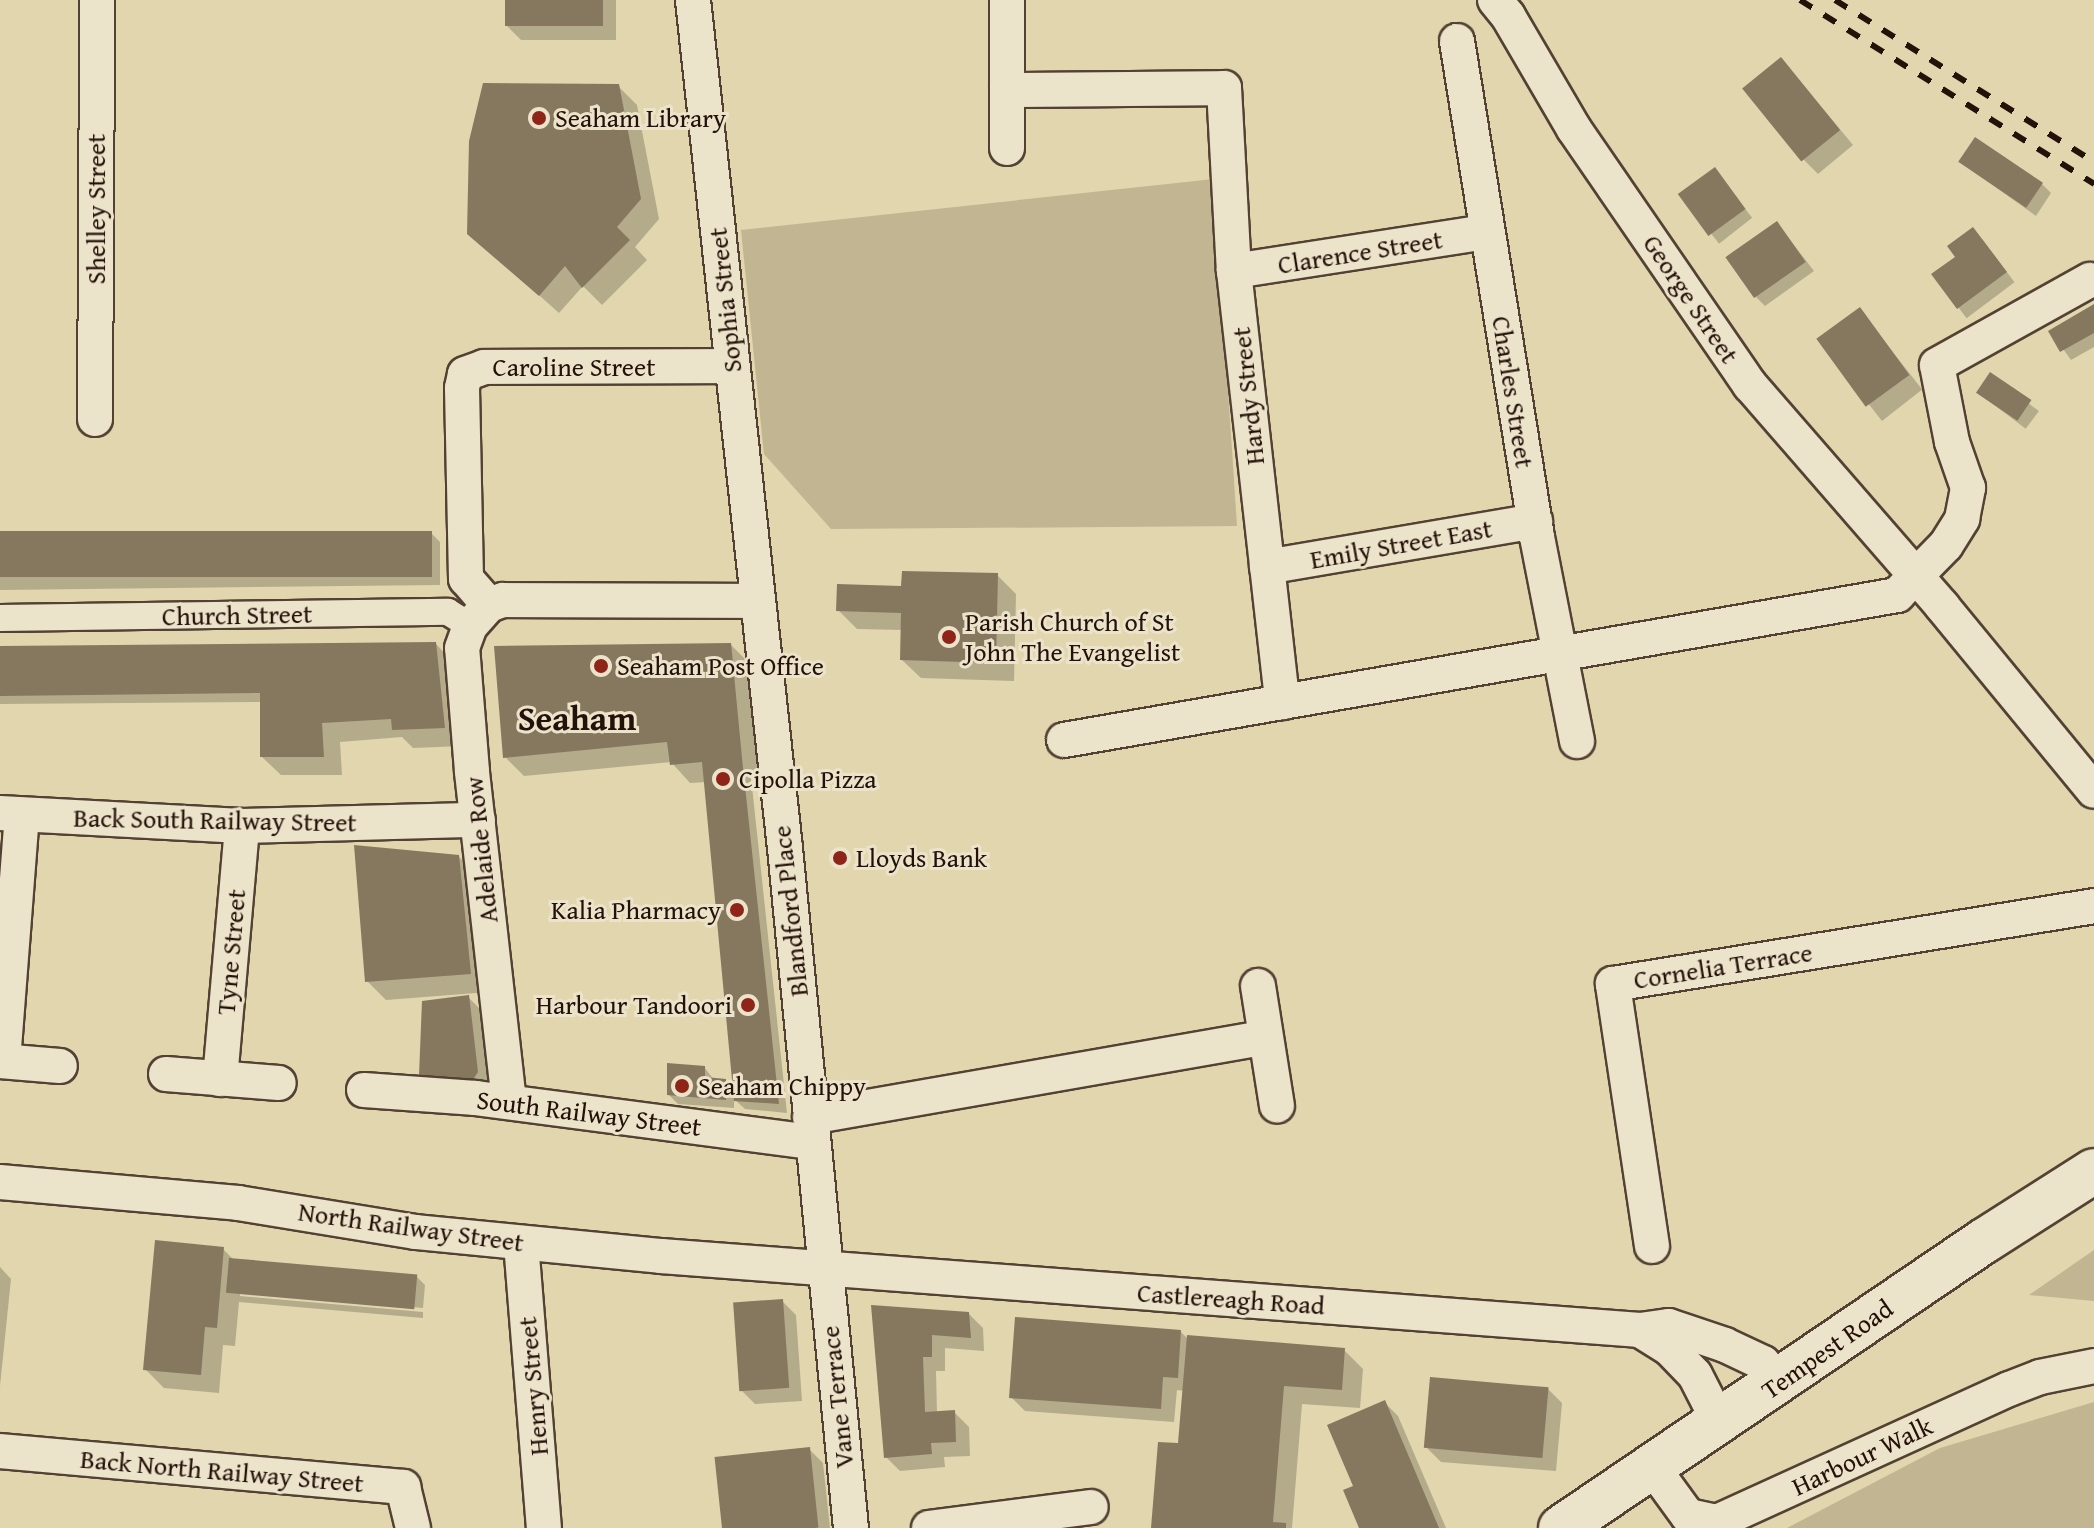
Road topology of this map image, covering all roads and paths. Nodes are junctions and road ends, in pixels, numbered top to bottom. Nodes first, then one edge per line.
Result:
1 (97, 0) edge
2 (693, 0) edge
3 (1007, 0) edge
4 (1495, 0) edge
5 (1457, 41) dead end
6 (1007, 90) junction
7 (1007, 148) dead end
8 (1486, 232) junction
9 (1234, 271) junction
10 (2090, 280) dead end
11 (732, 366) junction
12 (95, 419) dead end
13 (1535, 521) junction
14 (1267, 567) junction
15 (1916, 576) junction
16 (758, 601) junction
17 (479, 616) junction
18 (0, 618) edge
19 (1558, 654) junction
20 (1282, 702) junction
21 (1064, 740) dead end
22 (1577, 741) dead end
23 (2094, 791) edge
24 (11, 814) edge
25 (478, 820) junction
26 (242, 826) junction
27 (2094, 906) edge
28 (1258, 986) dead end
29 (1264, 1038) junction
30 (2, 1061) edge
31 (60, 1066) dead end
32 (166, 1074) dead end
33 (220, 1079) junction
34 (279, 1083) dead end
35 (364, 1090) dead end
36 (509, 1102) junction
37 (1277, 1106) dead end
38 (813, 1144) junction
39 (2094, 1171) edge
40 (0, 1182) edge
41 (819, 1221) joint
42 (521, 1243) junction
43 (1652, 1246) dead end
44 (823, 1266) junction
45 (1652, 1315) junction
46 (2094, 1366) edge
47 (1778, 1383) junction
48 (1719, 1422) junction
49 (0, 1451) edge
50 (1653, 1468) junction
51 (1091, 1507) dead end
52 (413, 1528) edge
53 (544, 1528) edge
54 (851, 1528) edge
55 (929, 1528) edge
56 (1561, 1528) edge

1 - 12 street, Shelley Street
2 - 11 street, Sophia Street
3 - 6 street
4 - 15 street, George Street
5 - 8 street, Charles Street
6 - 7 street
6 - 9 street, Hardy Street
8 - 9 street, Clarence Street
8 - 13 street, Charles Street
9 - 14 street, Hardy Street
10 - 15 street
11 - 16 street, Sophia Street
11 - 17 street, Caroline Street
13 - 14 street, Emily Street East
13 - 19 street, Charles Street
14 - 20 street, Hardy Street
15 - 19 street
15 - 23 street, George Street
16 - 17 street, Church Street
16 - 38 street, Blandford Place
17 - 18 street, Church Street
17 - 25 street, Adelaide Row
19 - 20 street
19 - 22 street, Charles Street
20 - 21 street
24 - 26 street, Back South Railway Street
24 - 30 street
25 - 26 street, Back South Railway Street
25 - 36 street, Adelaide Row
26 - 33 street, Tyne Street
27 - 43 street, Cornelia Terrace
28 - 29 street
29 - 37 street
29 - 38 street, South Railway Street
30 - 31 street
32 - 33 street
33 - 34 street
35 - 36 street, South Railway Street
36 - 38 street, South Railway Street
38 - 41 street, Blandford Place
39 - 47 main road, Tempest Road
40 - 42 street, North Railway Street
41 - 44 street, Vane Terrace
42 - 44 street, North Railway Street
42 - 53 street, Henry Street
44 - 45 street, Castlereagh Road
44 - 54 street, Vane Terrace
45 - 47 street, Castlereagh Road
45 - 48 street, Castlereagh Road
46 - 50 street, Harbour Walk
47 - 48 main road, Tempest Road
48 - 50 main road, Tempest Road
49 - 52 street, Back North Railway Street
50 - 56 main road, Tempest Road
51 - 55 street

